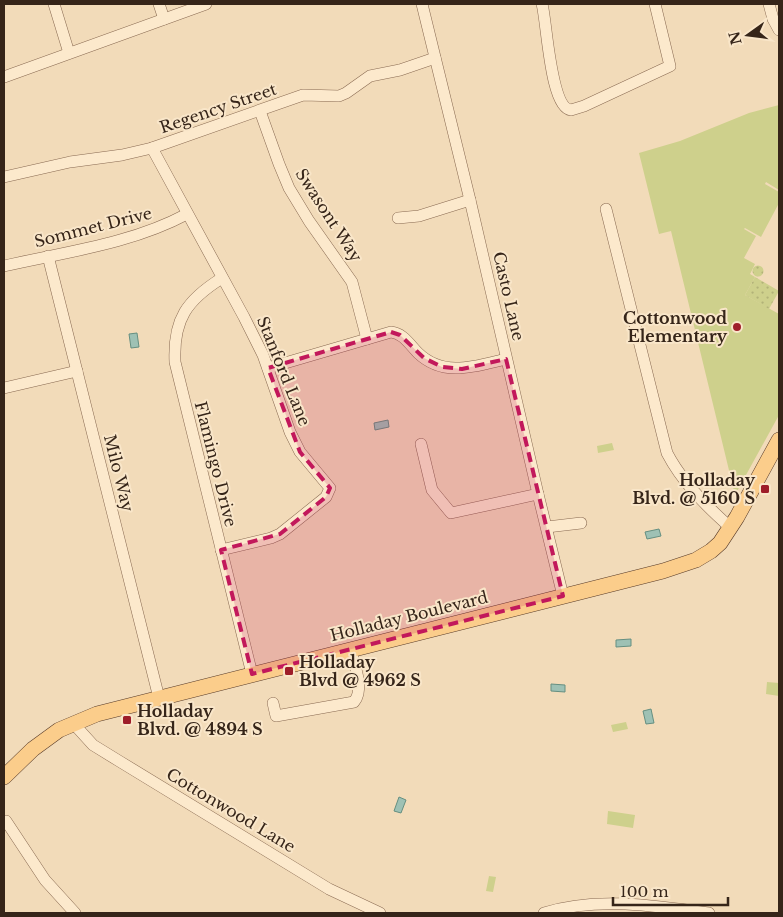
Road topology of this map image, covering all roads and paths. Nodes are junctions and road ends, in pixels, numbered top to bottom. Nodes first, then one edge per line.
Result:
1 (54, 4) edge
2 (159, 4) edge
3 (206, 4) edge
4 (422, 4) edge
5 (542, 4) edge
6 (655, 4) edge
7 (769, 4) edge
8 (164, 19) junction
9 (779, 30) edge
10 (69, 53) junction
11 (435, 58) junction
12 (4, 76) edge
13 (260, 111) junction
14 (152, 148) junction
15 (4, 176) edge
16 (470, 200) junction
17 (606, 210) dead end
18 (187, 214) junction
19 (398, 218) dead end
20 (48, 256) junction
21 (4, 266) edge
22 (222, 278) junction
23 (366, 339) junction
24 (506, 359) junction
25 (268, 368) junction
26 (77, 371) junction
27 (4, 388) edge
28 (779, 440) edge
29 (421, 444) dead end
30 (538, 494) junction
31 (581, 523) dead end
32 (547, 526) junction
33 (730, 528) junction
34 (221, 550) junction
35 (564, 596) junction
36 (350, 649) junction
37 (252, 674) junction
38 (159, 698) junction
39 (273, 703) dead end
40 (73, 723) junction
41 (5, 772) edge
42 (6, 821) dead end
43 (581, 909) edge
44 (75, 913) edge
45 (379, 913) edge
46 (544, 913) edge
47 (709, 913) edge

1 - 10 street
2 - 8 street
3 - 8 street
4 - 11 street, Casto Lane
5 - 6 street
7 - 9 street
8 - 10 street
10 - 12 street
11 - 13 street, Regency Street
11 - 16 street, Casto Lane
13 - 14 street, Regency Street
13 - 23 street, Swasont Way
14 - 15 street, Regency Street
14 - 18 street, Stanford Lane
16 - 19 street
16 - 24 street, Casto Lane
17 - 33 street
18 - 20 street, Sommet Drive
18 - 22 street, Stanford Lane
20 - 21 street, Sommet Drive
20 - 26 street, Milo Way
22 - 25 street, Stanford Lane
22 - 34 street, Flamingo Drive
23 - 24 street
23 - 25 street
24 - 30 street, Casto Lane
25 - 34 street, Stanford Lane
26 - 27 street
26 - 38 street, Milo Way
28 - 33 main road, Holladay Boulevard
29 - 30 street
30 - 32 street, Casto Lane
31 - 32 street
32 - 35 street, Casto Lane
33 - 35 main road, Holladay Boulevard
34 - 37 street, Flamingo Drive
35 - 36 main road, Holladay Boulevard
36 - 37 main road, Holladay Boulevard
36 - 39 street
37 - 38 main road, Holladay Boulevard
38 - 40 main road, Holladay Boulevard
40 - 41 main road, Holladay Boulevard
40 - 45 street, Cottonwood Lane
42 - 44 street
43 - 46 street
43 - 47 street

